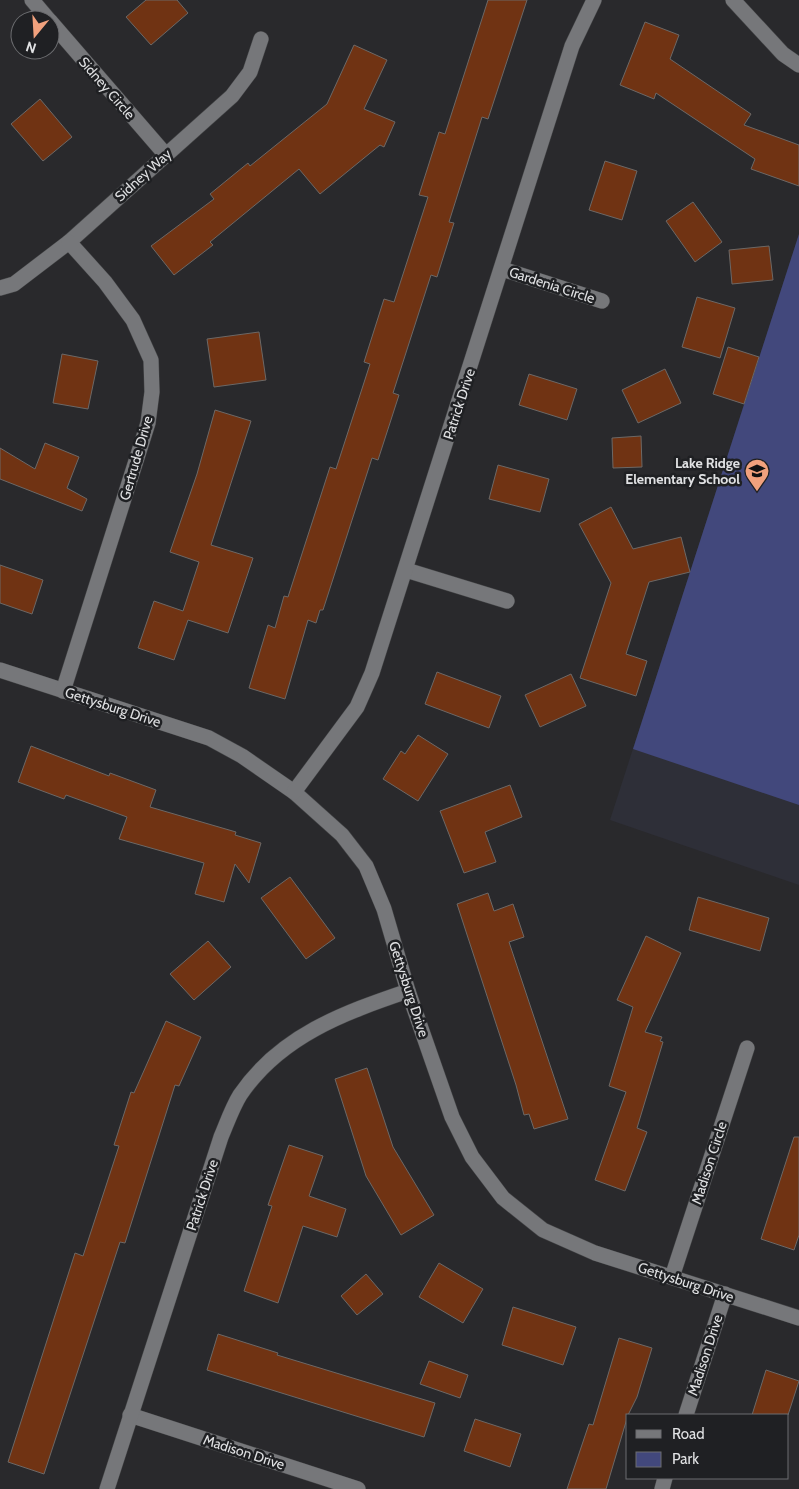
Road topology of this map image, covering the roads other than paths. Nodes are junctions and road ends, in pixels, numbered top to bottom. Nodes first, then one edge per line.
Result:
1 (32, 0) edge
2 (594, 0) edge
3 (734, 0) edge
4 (41, 10) edge
5 (60, 32) edge
6 (261, 39) dead end
7 (799, 64) edge
8 (165, 154) junction
9 (69, 242) junction
10 (502, 269) junction
11 (0, 288) edge
12 (602, 301) dead end
13 (406, 570) junction
14 (507, 601) dead end
15 (0, 670) edge
16 (63, 691) junction
17 (294, 792) junction
18 (408, 991) junction
19 (747, 1048) dead end
20 (672, 1277) junction
21 (724, 1294) junction
22 (799, 1318) edge
23 (130, 1414) junction
24 (686, 1414) edge
25 (107, 1489) edge
26 (358, 1489) edge

1 - 4 street, Sidney Circle
2 - 10 street, Patrick Drive
3 - 7 street
5 - 8 street, Sidney Circle
6 - 8 street, Sidney Way
8 - 9 street, Sidney Way
9 - 11 street, Sidney Way
9 - 16 street, Gertrude Drive
10 - 12 street, Gardenia Circle
10 - 13 street, Patrick Drive
13 - 14 street
13 - 17 street, Patrick Drive
15 - 16 street, Gettysburg Drive
16 - 17 street, Gettysburg Drive
17 - 18 street, Gettysburg Drive
18 - 20 street, Gettysburg Drive
18 - 23 street, Patrick Drive
19 - 20 street, Madison Circle
20 - 21 street, Gettysburg Drive
21 - 22 street, Gettysburg Drive
21 - 24 street, Madison Drive
23 - 25 street, Patrick Drive
23 - 26 street, Madison Drive

